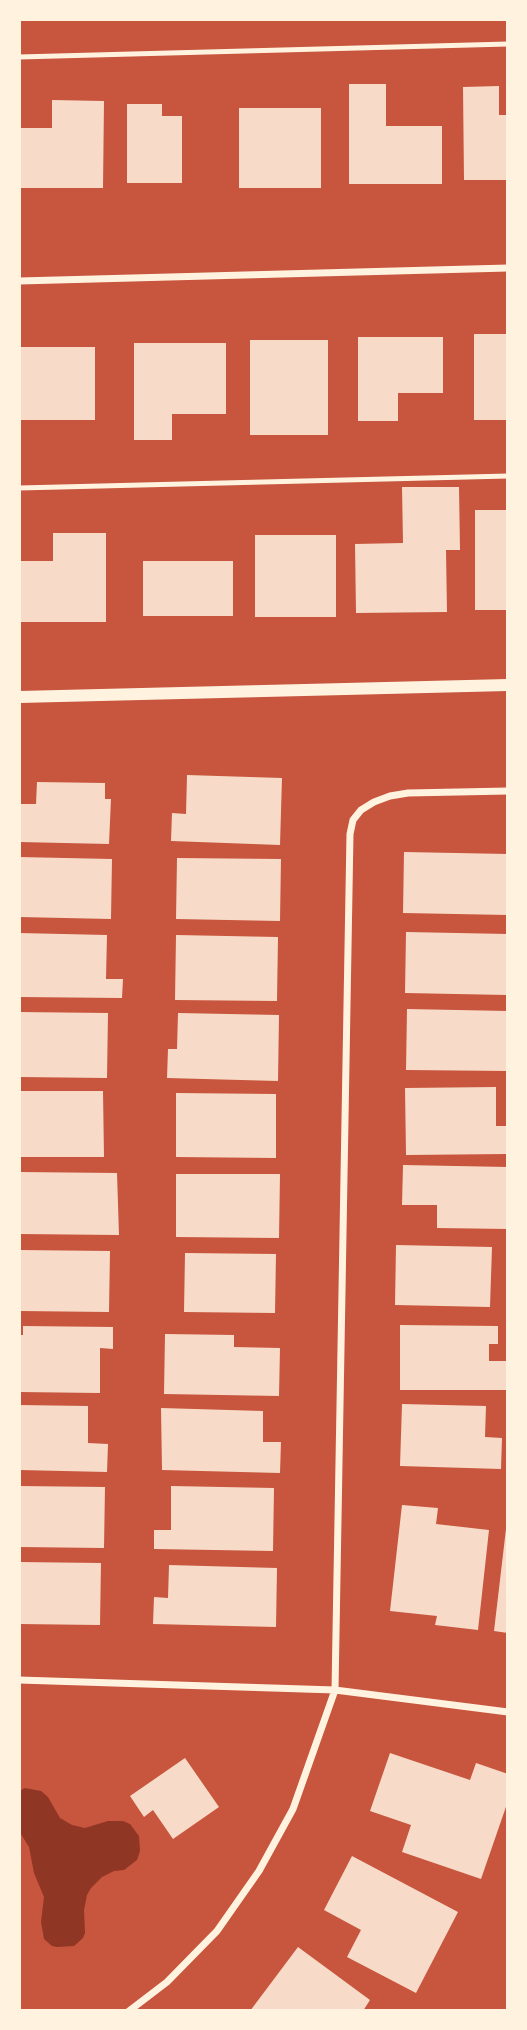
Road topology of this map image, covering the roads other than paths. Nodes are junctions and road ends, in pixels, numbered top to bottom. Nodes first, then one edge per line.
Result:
1 (508, 44) edge
2 (19, 57) edge
3 (508, 268) edge
4 (19, 281) edge
5 (508, 476) edge
6 (19, 488) edge
7 (508, 685) edge
8 (19, 697) edge
9 (508, 791) edge
10 (19, 1680) edge
11 (335, 1690) junction
12 (508, 1712) edge
13 (129, 2011) edge

1 - 2 lane
3 - 4 street
5 - 6 lane
7 - 8 street
9 - 11 street
10 - 11 street
11 - 12 street
11 - 13 street

